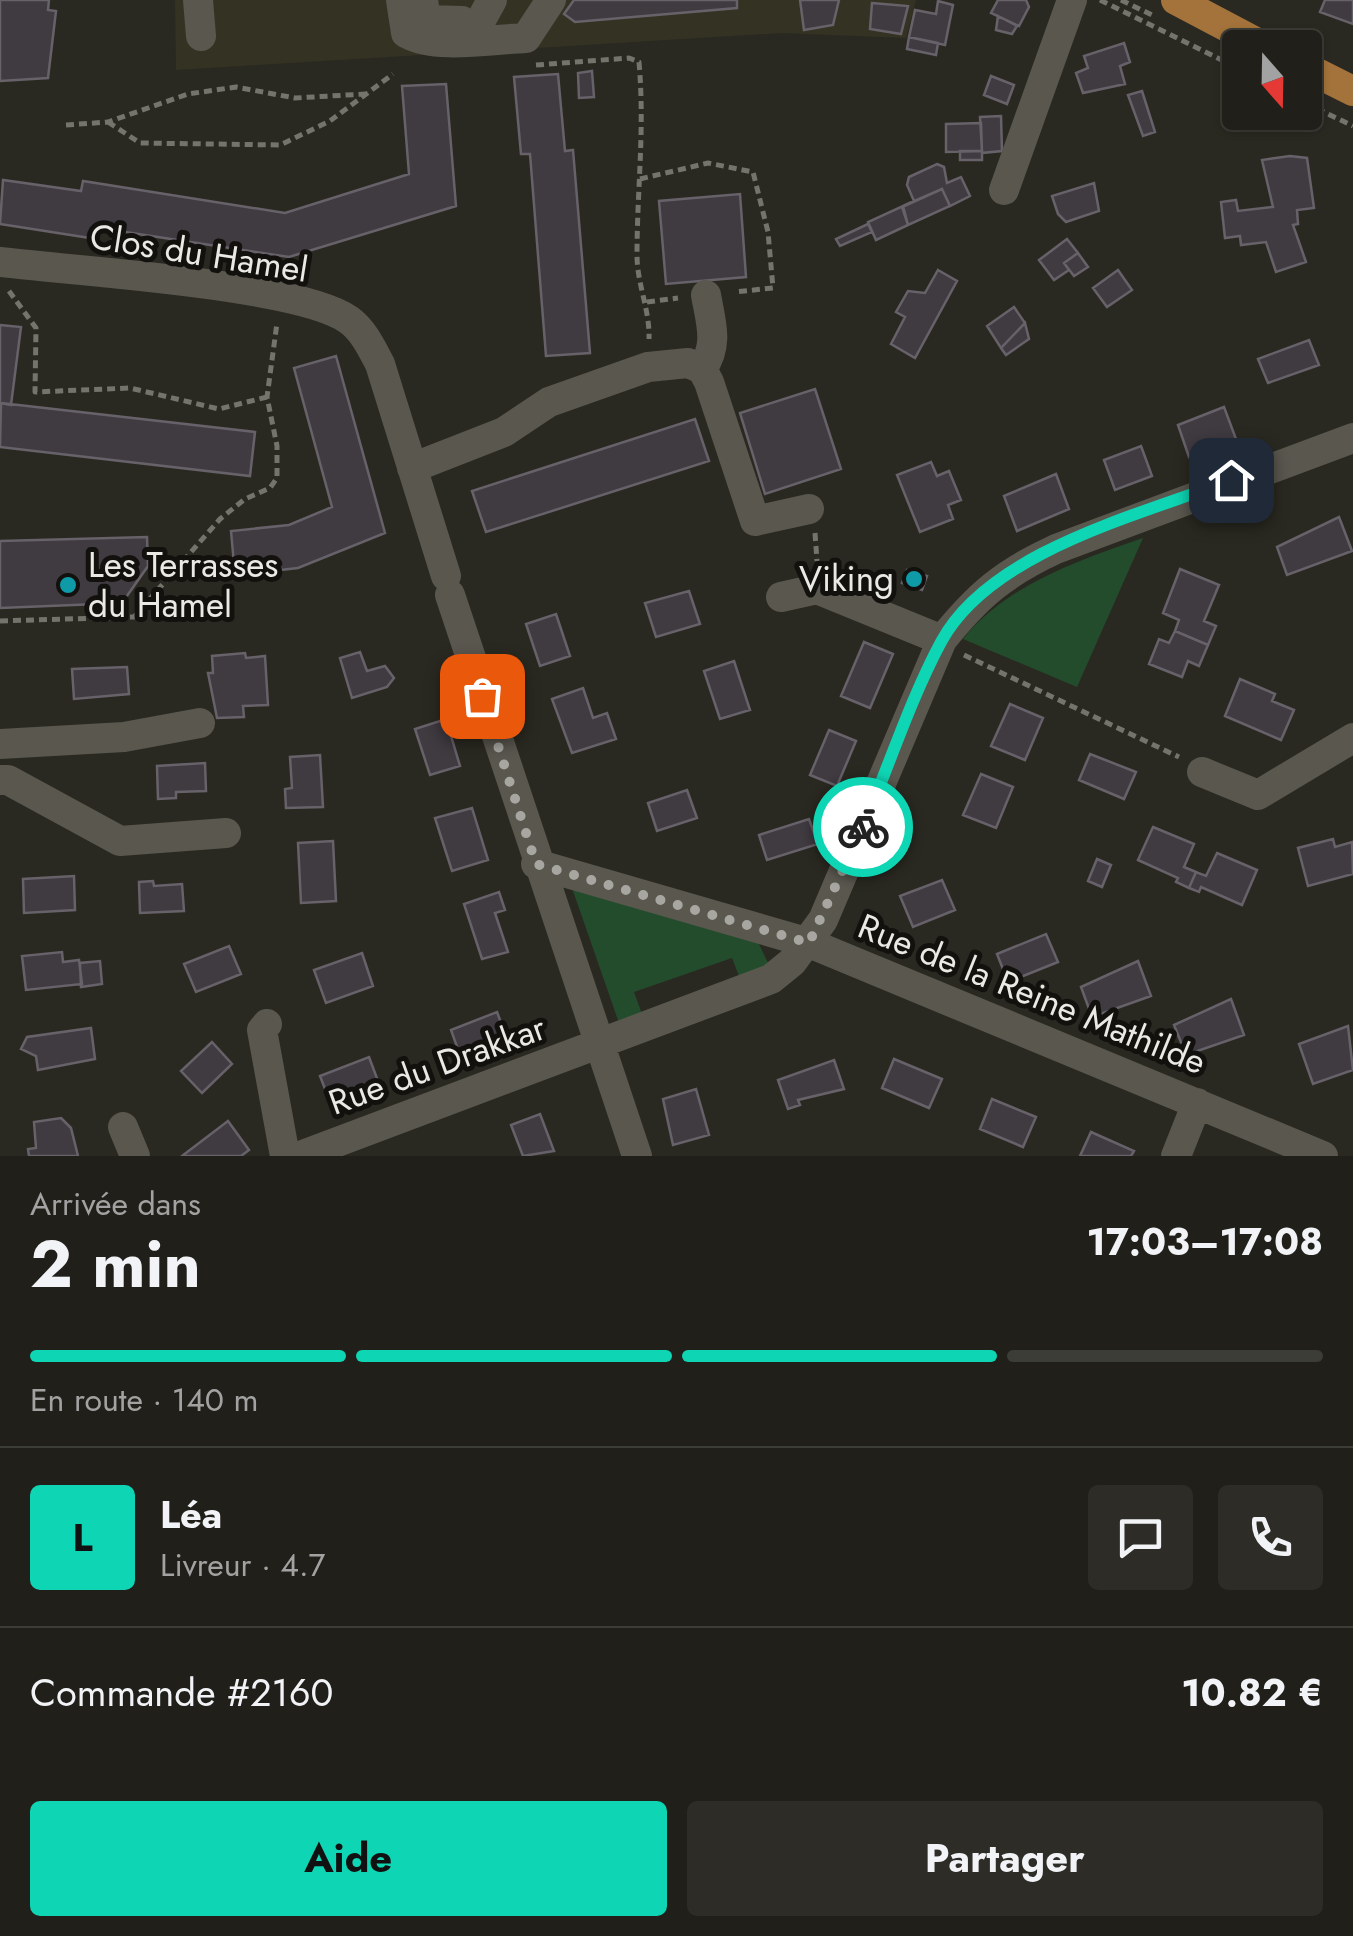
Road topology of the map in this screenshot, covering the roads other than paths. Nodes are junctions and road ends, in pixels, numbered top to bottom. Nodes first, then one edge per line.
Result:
1 (198, 0) edge
2 (401, 0) edge
3 (423, 0) edge
4 (1072, 0) edge
5 (1176, 0) edge
6 (545, 8) edge
7 (487, 10) edge
8 (1233, 30) edge
9 (202, 36) dead end
10 (1322, 76) edge
11 (1353, 91) edge
12 (1004, 190) dead end
13 (2, 273) edge
14 (706, 295) road end
15 (702, 369) junction
16 (1353, 438) edge
17 (412, 468) junction
18 (809, 509) dead end
19 (781, 597) dead end
20 (942, 640) junction
21 (200, 723) dead end
22 (1353, 738) edge
23 (0, 744) edge
24 (1202, 772) road end
25 (0, 780) edge
26 (226, 834) dead end
27 (536, 864) junction
28 (809, 943) junction
29 (267, 1024) dead end
30 (600, 1045) junction
31 (1197, 1102) junction
32 (123, 1127) dead end
33 (135, 1156) edge
34 (285, 1156) edge
35 (300, 1156) edge
36 (637, 1156) edge
37 (1176, 1156) edge
38 (1323, 1156) edge

1 - 9 street
2 - 6 street
3 - 7 street
4 - 12 street
5 - 8 main road
6 - 7 street
10 - 11 main road
13 - 17 street, Clos du Hamel
14 - 15 street
15 - 17 street
15 - 18 street
16 - 20 street, Rue du Drakkar
17 - 27 street, Clos du Hamel
19 - 20 street
20 - 28 street, Rue du Drakkar
21 - 23 street
22 - 24 street
25 - 26 street
27 - 28 street, Rue de la Reine Mathilde
27 - 30 street, Clos du Hamel
28 - 30 street, Rue du Drakkar
28 - 31 street, Rue de la Reine Mathilde
29 - 34 street
30 - 35 street, Rue du Drakkar
30 - 36 street, Clos du Hamel
31 - 37 street
31 - 38 street, Rue de la Reine Mathilde
32 - 33 street

